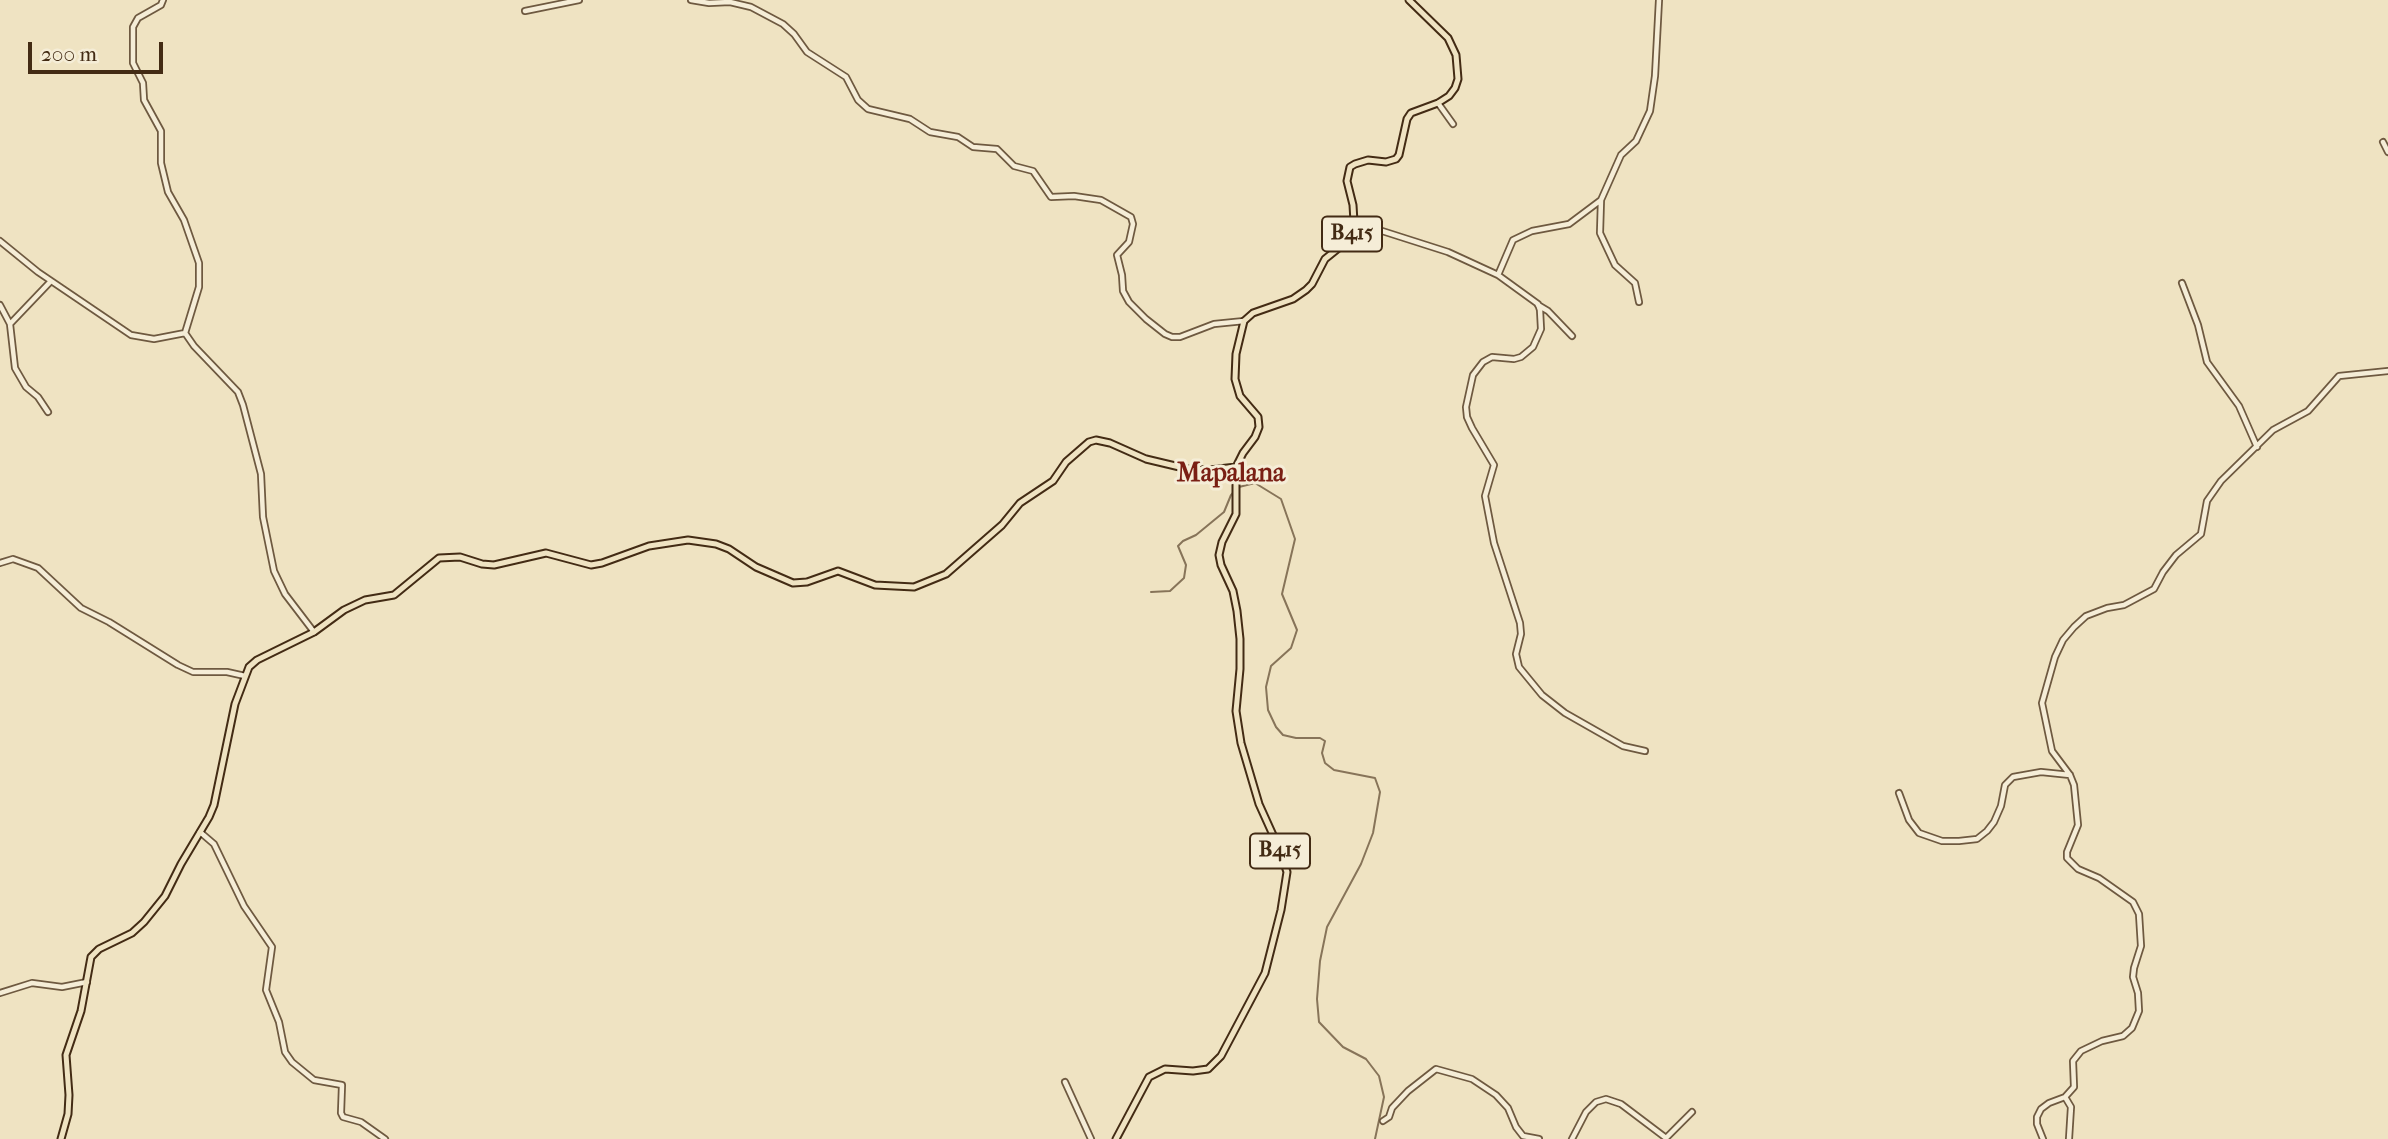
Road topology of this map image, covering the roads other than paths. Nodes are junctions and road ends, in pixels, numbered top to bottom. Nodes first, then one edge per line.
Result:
1 (163, 0) edge
2 (579, 0) edge
3 (691, 0) edge
4 (1409, 0) edge
5 (1659, 0) edge
6 (525, 11) dead end
7 (1438, 103) junction
8 (1453, 124) dead end
9 (2383, 142) dead end
10 (2388, 152) edge
11 (1601, 200) junction
12 (1354, 222) junction
13 (0, 241) edge
14 (1498, 275) junction
15 (51, 281) junction
16 (2182, 283) dead end
17 (1639, 302) dead end
18 (1538, 304) junction
19 (0, 305) edge
20 (1244, 321) junction
21 (10, 324) junction
22 (185, 333) junction
23 (1572, 336) dead end
24 (2388, 371) edge
25 (48, 412) dead end
26 (2257, 447) junction
27 (1236, 467) junction
28 (0, 563) edge
29 (314, 632) junction
30 (245, 676) junction
31 (1645, 751) dead end
32 (2070, 775) junction
33 (1899, 793) dead end
34 (200, 832) junction
35 (87, 982) junction
36 (0, 993) edge
37 (1065, 1082) dead end
38 (2065, 1097) junction
39 (1692, 1112) dead end
40 (1382, 1121) dead end
41 (61, 1139) edge
42 (385, 1139) edge
43 (1091, 1139) edge
44 (1116, 1139) edge
45 (1539, 1139) edge
46 (1572, 1139) edge
47 (1666, 1139) edge
48 (2043, 1139) edge
49 (2069, 1139) edge

1 - 22 street
2 - 6 street
3 - 20 street
4 - 7 main road, B415
5 - 11 street
7 - 8 street
7 - 12 main road, B415
9 - 10 street
11 - 14 street
11 - 17 street
12 - 14 street
12 - 20 main road, B415
13 - 15 street
14 - 18 street
15 - 21 street
15 - 22 street
16 - 26 street
18 - 23 street
18 - 31 street
19 - 21 street
20 - 27 main road
21 - 25 street
22 - 29 street
24 - 26 street
26 - 32 street
27 - 29 main road
27 - 44 main road, B415
28 - 30 street
29 - 30 main road
30 - 34 main road
32 - 33 street
32 - 38 street
34 - 35 main road
34 - 42 street
35 - 36 street
35 - 41 main road
37 - 43 street
38 - 48 street
38 - 49 street
39 - 47 street
40 - 45 street
46 - 47 street

